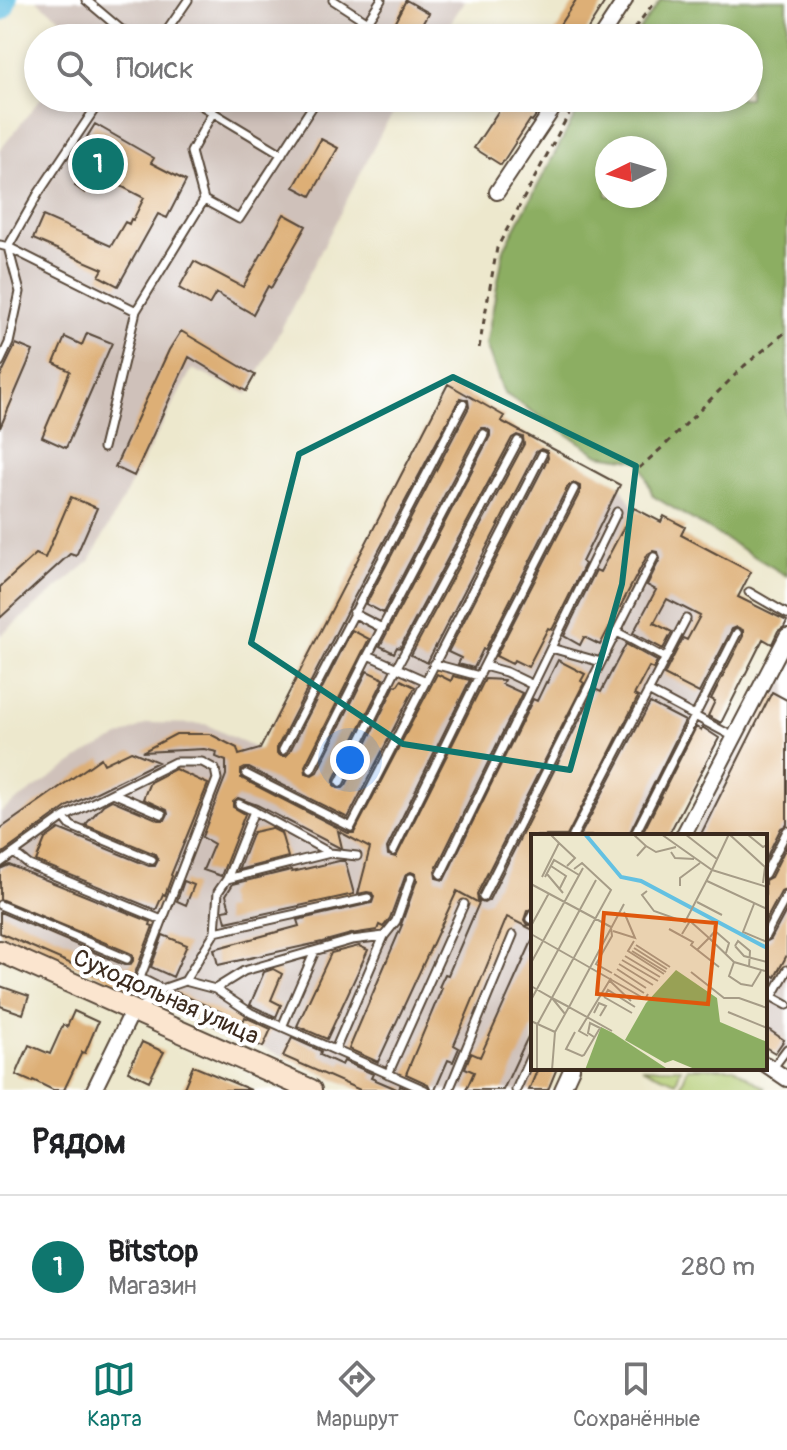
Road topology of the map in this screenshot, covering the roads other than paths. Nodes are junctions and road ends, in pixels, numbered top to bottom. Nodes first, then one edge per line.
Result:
1 (86, 0) edge
2 (188, 0) edge
3 (333, 0) edge
4 (381, 0) edge
5 (625, 0) edge
6 (367, 22) joint
7 (114, 24) edge
8 (172, 24) edge
9 (609, 24) edge
10 (93, 112) edge
11 (213, 112) joint
12 (309, 112) edge
13 (551, 112) edge
14 (282, 154) junction
15 (497, 192) dead end
16 (204, 200) junction
17 (4, 246) edge
18 (136, 311) junction
19 (0, 362) edge
20 (463, 404) dead end
21 (484, 434) dead end
22 (518, 441) dead end
23 (103, 448) dead end
24 (542, 455) dead end
25 (574, 489) dead end
26 (617, 512) dead end
27 (654, 557) dead end
28 (749, 592) dead end
29 (353, 613) junction
30 (787, 614) edge
31 (686, 619) dead end
32 (382, 628) junction
33 (617, 632) junction
34 (737, 633) dead end
35 (787, 636) edge
36 (551, 648) junction
37 (368, 655) junction
38 (665, 658) junction
39 (601, 662) junction
40 (434, 664) junction
41 (484, 666) junction
42 (397, 667) junction
43 (479, 676) junction
44 (426, 681) junction
45 (533, 685) junction
46 (648, 691) junction
47 (695, 717) junction
48 (734, 737) junction
49 (283, 750) dead end
50 (311, 769) dead end
51 (246, 774) dead end
52 (340, 782) dead end
53 (113, 793) junction
54 (239, 804) dead end
55 (254, 811) junction
56 (162, 814) dead end
57 (64, 817) junction
58 (787, 831) edge
59 (574, 834) edge
60 (635, 834) edge
61 (684, 834) edge
62 (393, 851) dead end
63 (14, 853) junction
64 (330, 853) junction
65 (357, 856) dead end
66 (152, 860) dead end
67 (0, 863) edge
68 (767, 870) edge
69 (441, 874) dead end
70 (411, 878) dead end
71 (227, 879) junction
72 (787, 895) edge
73 (483, 897) dead end
74 (368, 898) dead end
75 (464, 904) dead end
76 (0, 905) edge
77 (162, 920) junction
78 (215, 932) junction
79 (767, 932) edge
80 (513, 935) dead end
81 (384, 936) junction
82 (0, 951) edge
83 (315, 951) junction
84 (127, 959) dead end
85 (787, 970) edge
86 (185, 981) junction
87 (162, 989) junction
88 (215, 989) junction
89 (769, 995) edge
90 (787, 1005) edge
91 (133, 1010) junction
92 (282, 1027) junction
93 (787, 1049) edge
94 (335, 1050) junction
95 (531, 1056) edge
96 (768, 1066) edge
97 (571, 1070) edge
98 (388, 1074) junction
99 (787, 1079) edge
100 (94, 1090) edge
101 (311, 1090) edge
102 (425, 1090) edge
103 (449, 1090) edge
104 (516, 1090) edge
105 (562, 1090) edge

1 - 7 lane
2 - 8 lane
3 - 6 lane
4 - 6 lane
5 - 9 street
10 - 17 lane
11 - 14 lane
11 - 16 lane
12 - 14 lane
13 - 15 street
14 - 16 lane
16 - 18 lane
17 - 18 lane
17 - 19 lane
18 - 23 lane
20 - 29 lane
21 - 32 lane
22 - 42 lane
24 - 40 lane
25 - 41 lane
26 - 36 lane
27 - 33 lane
28 - 30 lane
29 - 32 lane
29 - 49 lane
31 - 38 lane
32 - 37 lane
33 - 38 lane
33 - 39 lane
34 - 47 lane
35 - 48 street
36 - 39 lane
36 - 45 lane
37 - 42 lane
37 - 50 lane
38 - 46 lane
39 - 73 lane
40 - 43 lane
40 - 44 lane
41 - 43 lane
41 - 45 lane
42 - 44 lane
42 - 52 lane
43 - 62 lane
44 - 51 lane
45 - 69 lane
46 - 47 lane
46 - 59 lane
47 - 48 lane
47 - 60 lane
48 - 61 street
53 - 56 lane
53 - 57 lane
53 - 77 lane
54 - 55 lane
55 - 64 lane
55 - 71 lane
57 - 63 lane
57 - 66 lane
58 - 68 lane
63 - 67 lane
63 - 77 lane
64 - 65 lane
64 - 71 lane
70 - 81 lane
71 - 78 lane
72 - 79 lane
74 - 78 lane
75 - 98 lane
76 - 84 lane
77 - 87 lane
78 - 86 lane
80 - 103 lane
81 - 83 lane
81 - 94 lane
82 - 91 street, Суходольная улица
83 - 88 lane
83 - 92 lane
85 - 89 lane
86 - 87 lane
86 - 88 lane
87 - 91 lane
88 - 92 lane
89 - 90 lane
91 - 100 street
91 - 101 street, Суходольная улица
92 - 94 lane
93 - 96 lane
94 - 98 lane
95 - 104 lane
96 - 99 street
97 - 105 street
98 - 102 lane

